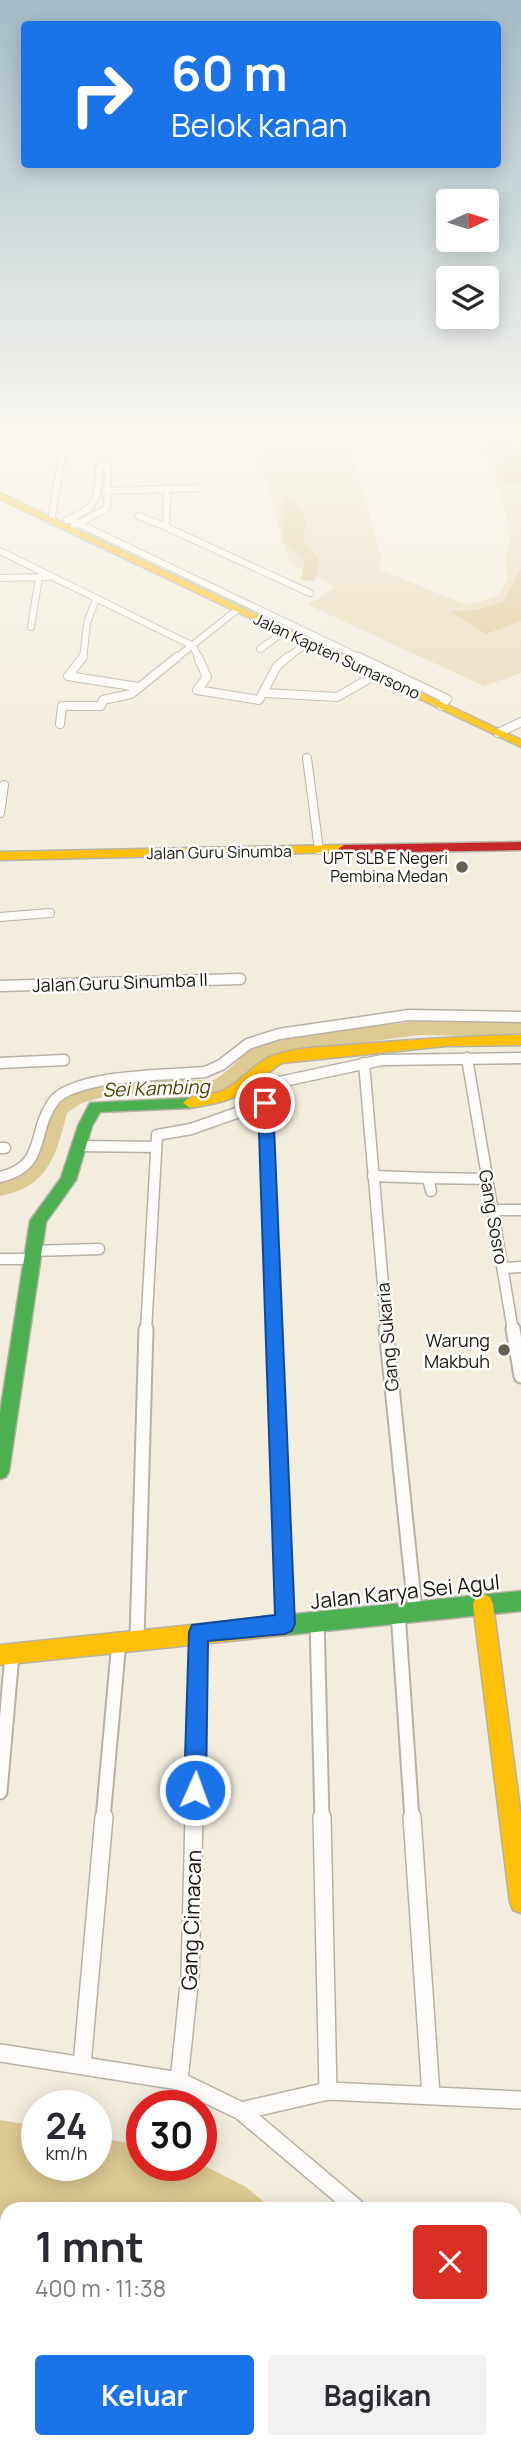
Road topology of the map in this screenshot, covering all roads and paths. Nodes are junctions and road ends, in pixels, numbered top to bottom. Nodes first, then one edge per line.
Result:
1 (112, 545) edge
2 (206, 545) edge
3 (3, 554) edge
4 (38, 577) junction
5 (51, 577) junction
6 (0, 578) edge
7 (192, 583) junction
8 (310, 593) dead end
9 (96, 598) junction
10 (238, 609) junction
11 (31, 627) dead end
12 (285, 631) junction
13 (317, 641) junction
14 (193, 646) junction
15 (260, 649) dead end
16 (381, 673) junction
17 (138, 687) junction
18 (265, 692) junction
19 (62, 693) dead end
20 (62, 706) junction
21 (521, 722) edge
22 (60, 724) dead end
23 (498, 733) junction
24 (519, 741) edge
25 (307, 758) dead end
26 (4, 786) dead end
27 (0, 813) edge
28 (521, 846) edge
29 (319, 850) junction
30 (0, 856) edge
31 (50, 914) dead end
32 (0, 917) edge
33 (240, 979) dead end
34 (0, 986) edge
35 (521, 1017) edge
36 (521, 1040) edge
37 (467, 1058) junction
38 (521, 1059) edge
39 (64, 1060) dead end
40 (0, 1063) edge
41 (364, 1063) junction
42 (265, 1103) junction
43 (80, 1146) junction
44 (156, 1147) junction
45 (0, 1177) edge
46 (373, 1177) junction
47 (428, 1178) junction
48 (488, 1179) junction
49 (431, 1191) dead end
50 (493, 1209) junction
51 (521, 1210) edge
52 (99, 1250) dead end
53 (32, 1255) junction
54 (0, 1259) edge
55 (521, 1267) edge
56 (503, 1268) junction
57 (518, 1339) edge
58 (521, 1376) edge
59 (0, 1471) edge
60 (521, 1601) edge
61 (483, 1604) junction
62 (415, 1610) junction
63 (398, 1612) junction
64 (317, 1620) junction
65 (285, 1624) junction
66 (199, 1632) junction
67 (137, 1639) junction
68 (119, 1641) junction
69 (6, 1654) edge
70 (0, 1792) edge
71 (515, 1808) edge
72 (521, 1902) edge
73 (0, 2053) edge
74 (82, 2065) junction
75 (179, 2081) junction
76 (328, 2091) junction
77 (430, 2095) junction
78 (521, 2100) edge
79 (241, 2112) junction
80 (349, 2202) edge

1 - 7 main road, Jalan Kapten Sumarsono
2 - 8 street
3 - 5 street
4 - 5 street
4 - 6 street
4 - 11 street
5 - 9 street
7 - 10 main road, Jalan Kapten Sumarsono
7 - 13 street
9 - 14 street
9 - 17 street
10 - 12 main road, Jalan Kapten Sumarsono
10 - 14 street
12 - 13 main road, Jalan Kapten Sumarsono
12 - 15 street
13 - 16 main road, Jalan Kapten Sumarsono
13 - 18 street
14 - 17 street
14 - 18 street
16 - 18 street
16 - 23 main road, Jalan Kapten Sumarsono
17 - 20 street
19 - 20 street
20 - 22 street
21 - 23 street
23 - 24 main road, Jalan Kapten Sumarsono
25 - 29 street
26 - 27 street
28 - 29 main road, Jalan Guru Sinumba
29 - 30 main road, Jalan Guru Sinumba
31 - 32 street
33 - 34 street, Jalan Guru Sinumba II
35 - 45 street
36 - 43 main road
37 - 38 street
37 - 41 street
37 - 48 street, Gang Sosro
39 - 40 street
41 - 42 street
41 - 46 street, Gang Sukaria
42 - 44 street
42 - 65 street
43 - 44 street
43 - 53 main road
44 - 67 street
46 - 47 street
46 - 62 street, Gang Sukaria
47 - 48 street
47 - 49 street
48 - 50 street, Gang Sosro
50 - 51 street
50 - 56 street, Gang Sosro
52 - 53 street
53 - 54 street
53 - 59 main road
55 - 56 street
56 - 57 street, Gang Sosro
57 - 58 street, Gang Sosro
60 - 61 main road, Jalan Karya Sei Agul
61 - 62 main road, Jalan Karya Sei Agul
61 - 71 main road
62 - 63 main road, Jalan Karya Sei Agul
63 - 64 main road, Jalan Karya Sei Agul
63 - 77 street
64 - 65 main road, Jalan Karya Sei Agul
64 - 76 street
65 - 66 main road, Jalan Karya Sei Agul
66 - 67 main road, Jalan Karya Sei Agul
66 - 75 street, Gang Cimacan
67 - 68 main road, Jalan Karya Sei Agul
68 - 69 main road, Jalan Karya Sei Agul
68 - 74 street
69 - 70 street
71 - 72 main road
73 - 74 street
74 - 75 street
75 - 79 street
76 - 77 street
76 - 79 street
77 - 78 street
79 - 80 street

